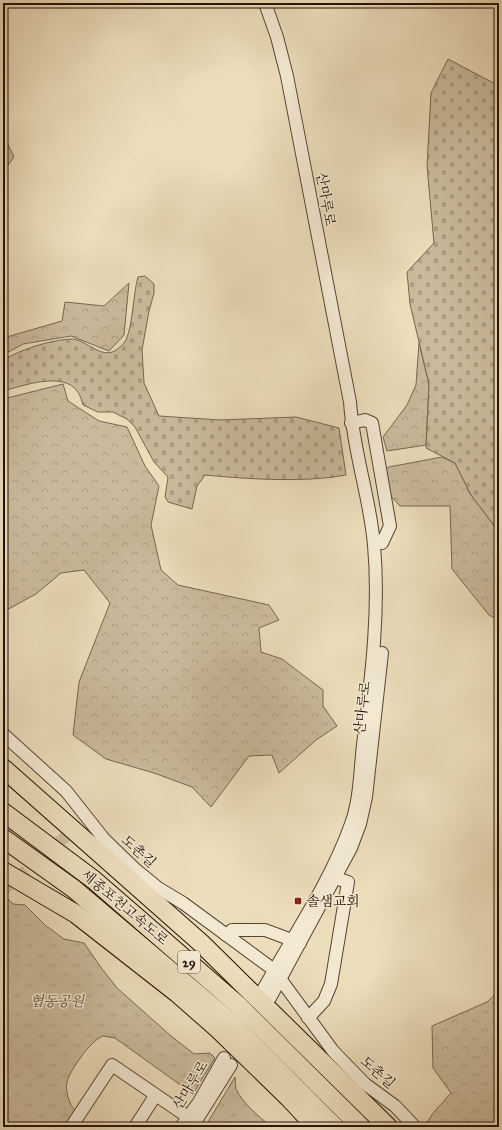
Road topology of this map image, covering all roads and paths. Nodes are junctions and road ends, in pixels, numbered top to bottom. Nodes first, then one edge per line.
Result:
1 (265, 3) edge
2 (355, 422) junction
3 (3, 734) edge
4 (3, 768) edge
5 (3, 812) edge
6 (3, 838) edge
7 (3, 871) edge
8 (332, 877) junction
9 (226, 936) junction
10 (297, 941) junction
11 (277, 975) junction
12 (267, 994) dead end
13 (308, 1018) junction
14 (227, 1062) dead end
15 (156, 1096) junction
16 (187, 1124) edge
17 (71, 1127) edge
18 (135, 1127) edge
19 (316, 1127) edge
20 (335, 1127) edge
21 (361, 1127) edge
22 (388, 1127) edge
23 (415, 1127) edge

1 - 2 street, 산마루로
2 - 8 street, 산마루로
2 - 8 street, 산마루로
3 - 9 street, 도촌길
4 - 22 highway
5 - 21 highway, 세종포천고속도로 / 29
6 - 20 highway, 세종포천고속도로 / 29
7 - 19 highway
8 - 10 street, 산마루로
8 - 13 street
9 - 10 street
9 - 11 street, 도촌길
10 - 11 street, 산마루로
11 - 12 street, 산마루로
11 - 13 street, 도촌길
13 - 23 street, 도촌길
14 - 16 street, 산마루로
15 - 16 street
15 - 17 street
15 - 18 street

